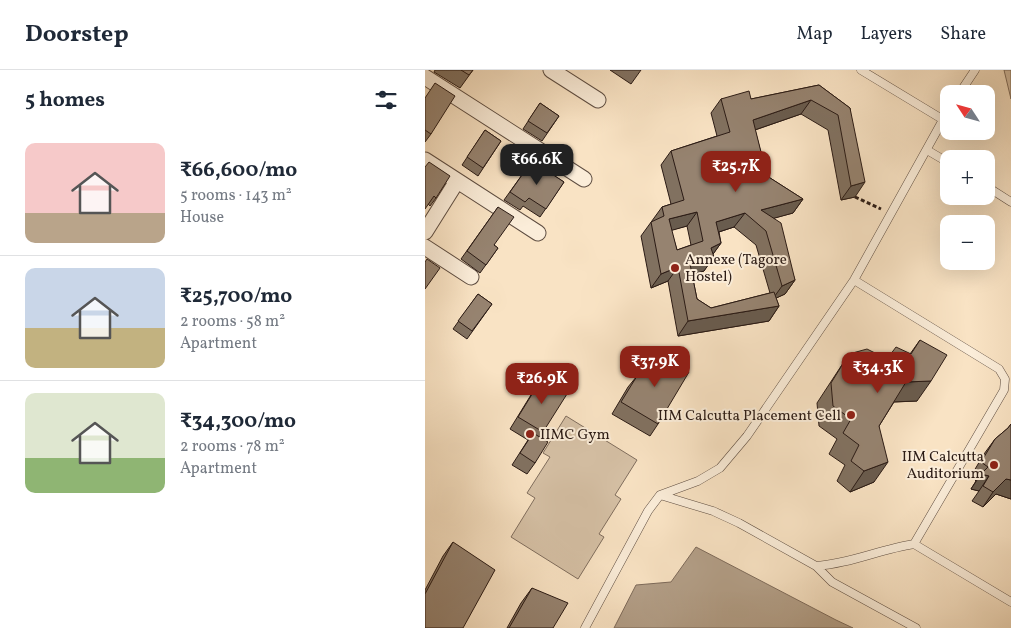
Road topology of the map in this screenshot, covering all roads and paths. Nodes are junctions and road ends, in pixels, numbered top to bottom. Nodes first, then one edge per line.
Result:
1 (428, 70) edge
2 (551, 70) edge
3 (861, 70) edge
4 (975, 70) edge
5 (425, 76) edge
6 (965, 85) edge
7 (598, 100) dead end
8 (940, 118) edge
9 (940, 123) edge
10 (927, 150) junction
11 (940, 158) edge
12 (425, 160) edge
13 (584, 179) dead end
14 (457, 181) junction
15 (995, 192) edge
16 (855, 197) edge
17 (1011, 202) edge
18 (891, 214) junction
19 (425, 232) edge
20 (538, 233) dead end
21 (425, 246) edge
22 (471, 277) dead end
23 (854, 280) junction
24 (1008, 377) edge
25 (660, 496) junction
26 (914, 544) junction
27 (816, 566) junction
28 (1011, 602) edge
29 (585, 628) edge
30 (916, 628) edge

1 - 5 street
2 - 7 street
3 - 8 lane
4 - 6 lane
5 - 13 street
9 - 10 lane
10 - 11 lane
10 - 18 lane
12 - 14 street
14 - 19 street
14 - 20 street
15 - 17 lane
16 - 18 path
18 - 23 lane
21 - 22 street
23 - 24 lane
23 - 25 lane
24 - 26 lane
25 - 27 lane
25 - 29 lane
26 - 27 lane
26 - 28 lane
27 - 30 lane

